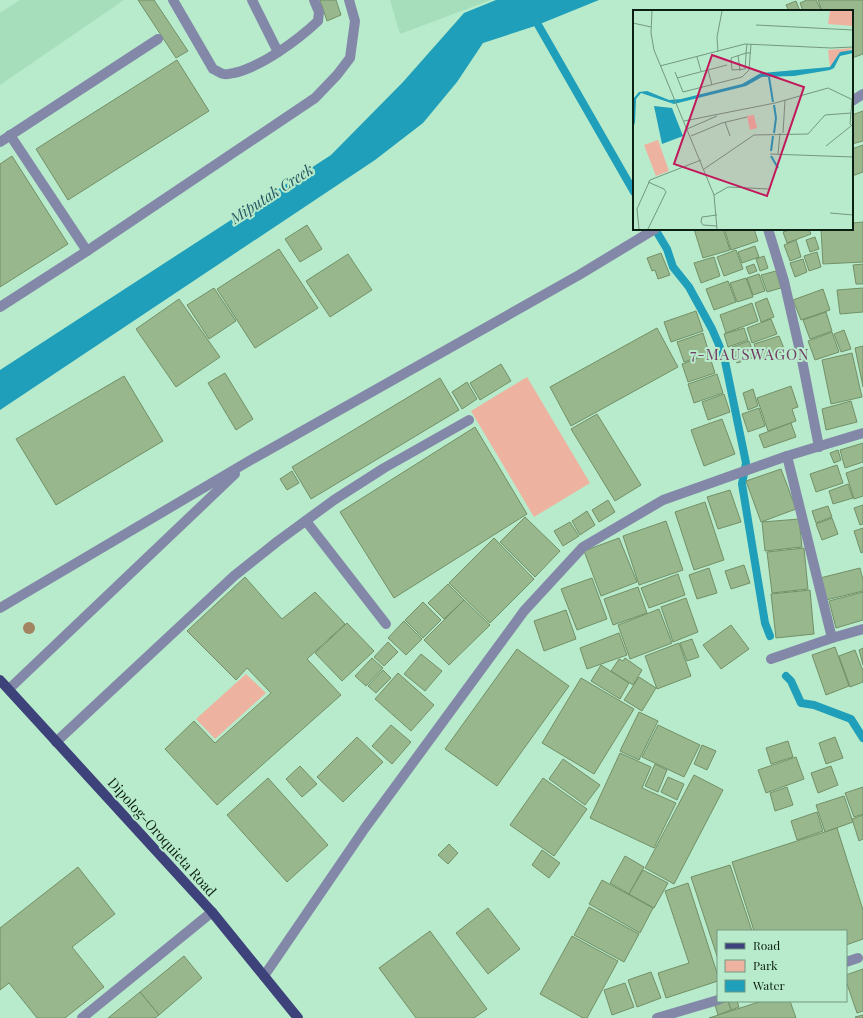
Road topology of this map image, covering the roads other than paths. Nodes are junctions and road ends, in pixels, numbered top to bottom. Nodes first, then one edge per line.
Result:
1 (172, 0) edge
2 (252, 0) edge
3 (314, 0) edge
4 (350, 0) edge
5 (158, 39) dead end
6 (278, 52) junction
7 (863, 94) edge
8 (853, 100) edge
9 (10, 135) junction
10 (0, 142) edge
11 (653, 230) edge
12 (768, 230) edge
13 (87, 251) junction
14 (0, 307) edge
15 (469, 420) dead end
16 (863, 433) edge
17 (819, 447) junction
18 (788, 456) junction
19 (249, 461) junction
20 (306, 521) junction
21 (0, 608) edge
22 (386, 624) dead end
23 (863, 629) edge
24 (832, 638) junction
25 (771, 659) dead end
26 (0, 680) edge
27 (9, 689) junction
28 (56, 742) junction
29 (212, 912) junction
30 (858, 958) dead end
31 (847, 962) edge
32 (264, 976) junction
33 (717, 1000) edge
34 (82, 1018) edge
35 (298, 1018) edge
36 (657, 1018) edge

1 - 6 street
2 - 6 street
3 - 6 street
4 - 13 street
5 - 9 street
7 - 8 street
9 - 10 street
9 - 13 street
11 - 19 street
12 - 17 street
13 - 14 street
15 - 20 street
16 - 17 street
17 - 18 street
18 - 24 street
18 - 32 street
19 - 21 street
19 - 27 street
20 - 22 street
20 - 28 street
23 - 24 street
24 - 25 street
26 - 27 main road, Dipolog-Oroquieta Road
27 - 28 main road, Dipolog-Oroquieta Road
28 - 29 main road, Dipolog-Oroquieta Road
29 - 32 main road, Dipolog-Oroquieta Road
29 - 34 street
30 - 31 street
32 - 35 main road, Dipolog-Oroquieta Road
33 - 36 street

